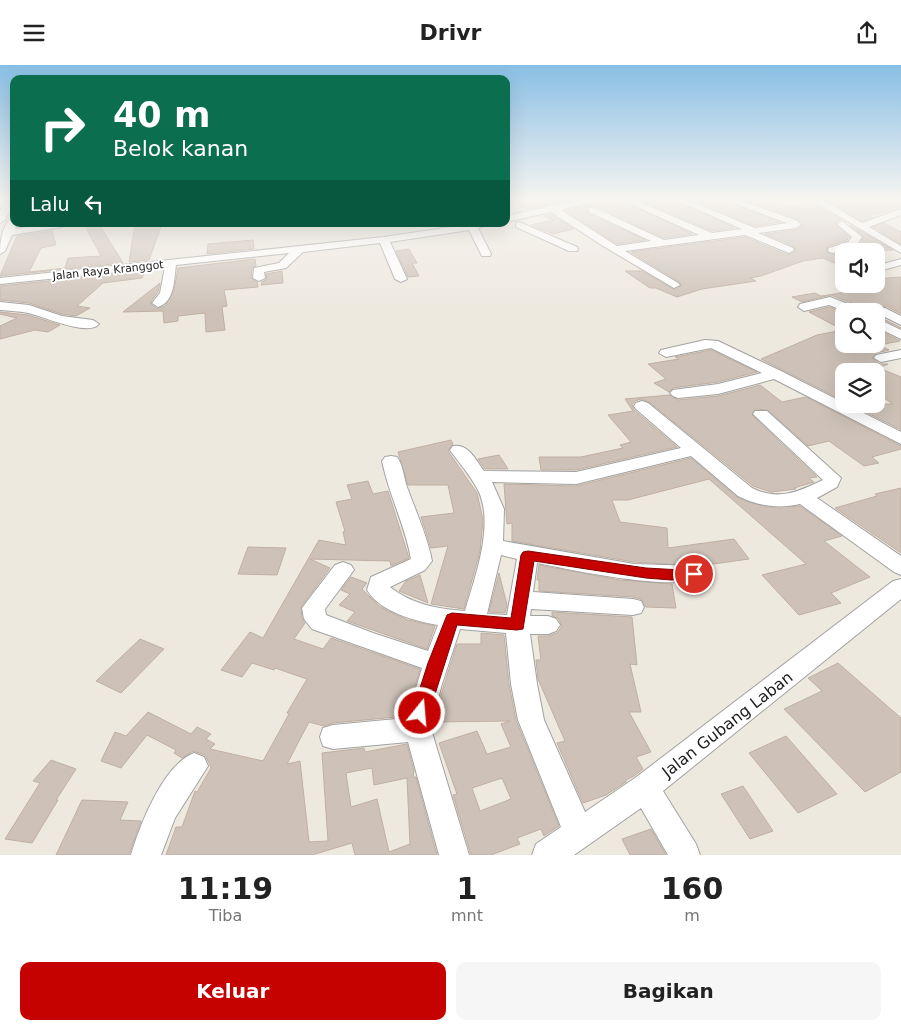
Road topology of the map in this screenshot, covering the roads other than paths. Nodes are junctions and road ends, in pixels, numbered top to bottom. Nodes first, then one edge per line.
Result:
1 (7, 236) edge
2 (412, 236) edge
3 (478, 236) edge
4 (543, 236) edge
5 (591, 236) edge
6 (649, 236) edge
7 (710, 236) edge
8 (760, 236) edge
9 (856, 236) edge
10 (877, 236) edge
11 (269, 240) dead end
12 (384, 240) junction
13 (663, 243) junction
14 (898, 248) edge
15 (300, 249) junction
16 (573, 249) dead end
17 (615, 249) junction
18 (832, 249) dead end
19 (789, 250) dead end
20 (0, 251) edge
21 (271, 252) junction
22 (486, 254) dead end
23 (901, 262) edge
24 (171, 263) junction
25 (885, 266) edge
26 (258, 278) dead end
27 (401, 279) dead end
28 (0, 281) edge
29 (674, 285) dead end
30 (158, 303) dead end
31 (835, 303) edge
32 (0, 306) edge
33 (804, 307) dead end
34 (885, 318) edge
35 (885, 321) edge
36 (901, 321) edge
37 (93, 324) dead end
38 (901, 335) edge
39 (666, 353) dead end
40 (901, 354) edge
41 (881, 358) dead end
42 (776, 374) junction
43 (678, 393) dead end
44 (642, 406) dead end
45 (761, 414) dead end
46 (901, 439) edge
47 (459, 450) dead end
48 (693, 450) junction
49 (391, 461) dead end
50 (479, 476) junction
51 (802, 497) junction
52 (491, 545) junction
53 (528, 555) junction
54 (343, 571) dead end
55 (694, 574) dead end
56 (900, 585) edge
57 (633, 607) dead end
58 (519, 612) junction
59 (462, 620) junction
60 (548, 625) dead end
61 (436, 663) junction
62 (418, 729) junction
63 (333, 737) dead end
64 (194, 767) dead end
65 (645, 788) junction
66 (579, 833) junction
67 (146, 855) edge
68 (454, 855) edge
69 (547, 855) edge
70 (685, 855) edge

1 - 20 street
2 - 12 street, Jalan Raya Kranggot
3 - 22 street
4 - 16 street
5 - 17 street
6 - 13 street
7 - 13 street
8 - 19 street
9 - 18 street
10 - 14 street
11 - 21 street
12 - 15 street, Jalan Raya Kranggot
12 - 27 street
13 - 17 street
15 - 21 street, Jalan Raya Kranggot
15 - 26 street
17 - 29 street
21 - 24 street, Jalan Raya Kranggot
23 - 25 street
24 - 28 street, Jalan Raya Kranggot
24 - 30 street
31 - 33 street
32 - 37 street
34 - 36 street
35 - 38 street
39 - 42 street
40 - 41 street
42 - 43 street
42 - 46 street
44 - 48 street
45 - 51 street
47 - 50 street
48 - 50 street
48 - 51 street
49 - 59 street
50 - 52 street
51 - 56 street
52 - 53 street
52 - 59 street
53 - 55 street
53 - 58 street
54 - 61 street
56 - 65 street, Jalan Gubang Laban
57 - 58 street
58 - 59 street
58 - 60 street
58 - 66 street
59 - 61 street
61 - 62 street
62 - 63 street
62 - 68 street
64 - 67 street
65 - 66 street, Jalan Gubang Laban
65 - 70 street
66 - 69 street, Jalan Gubang Laban

